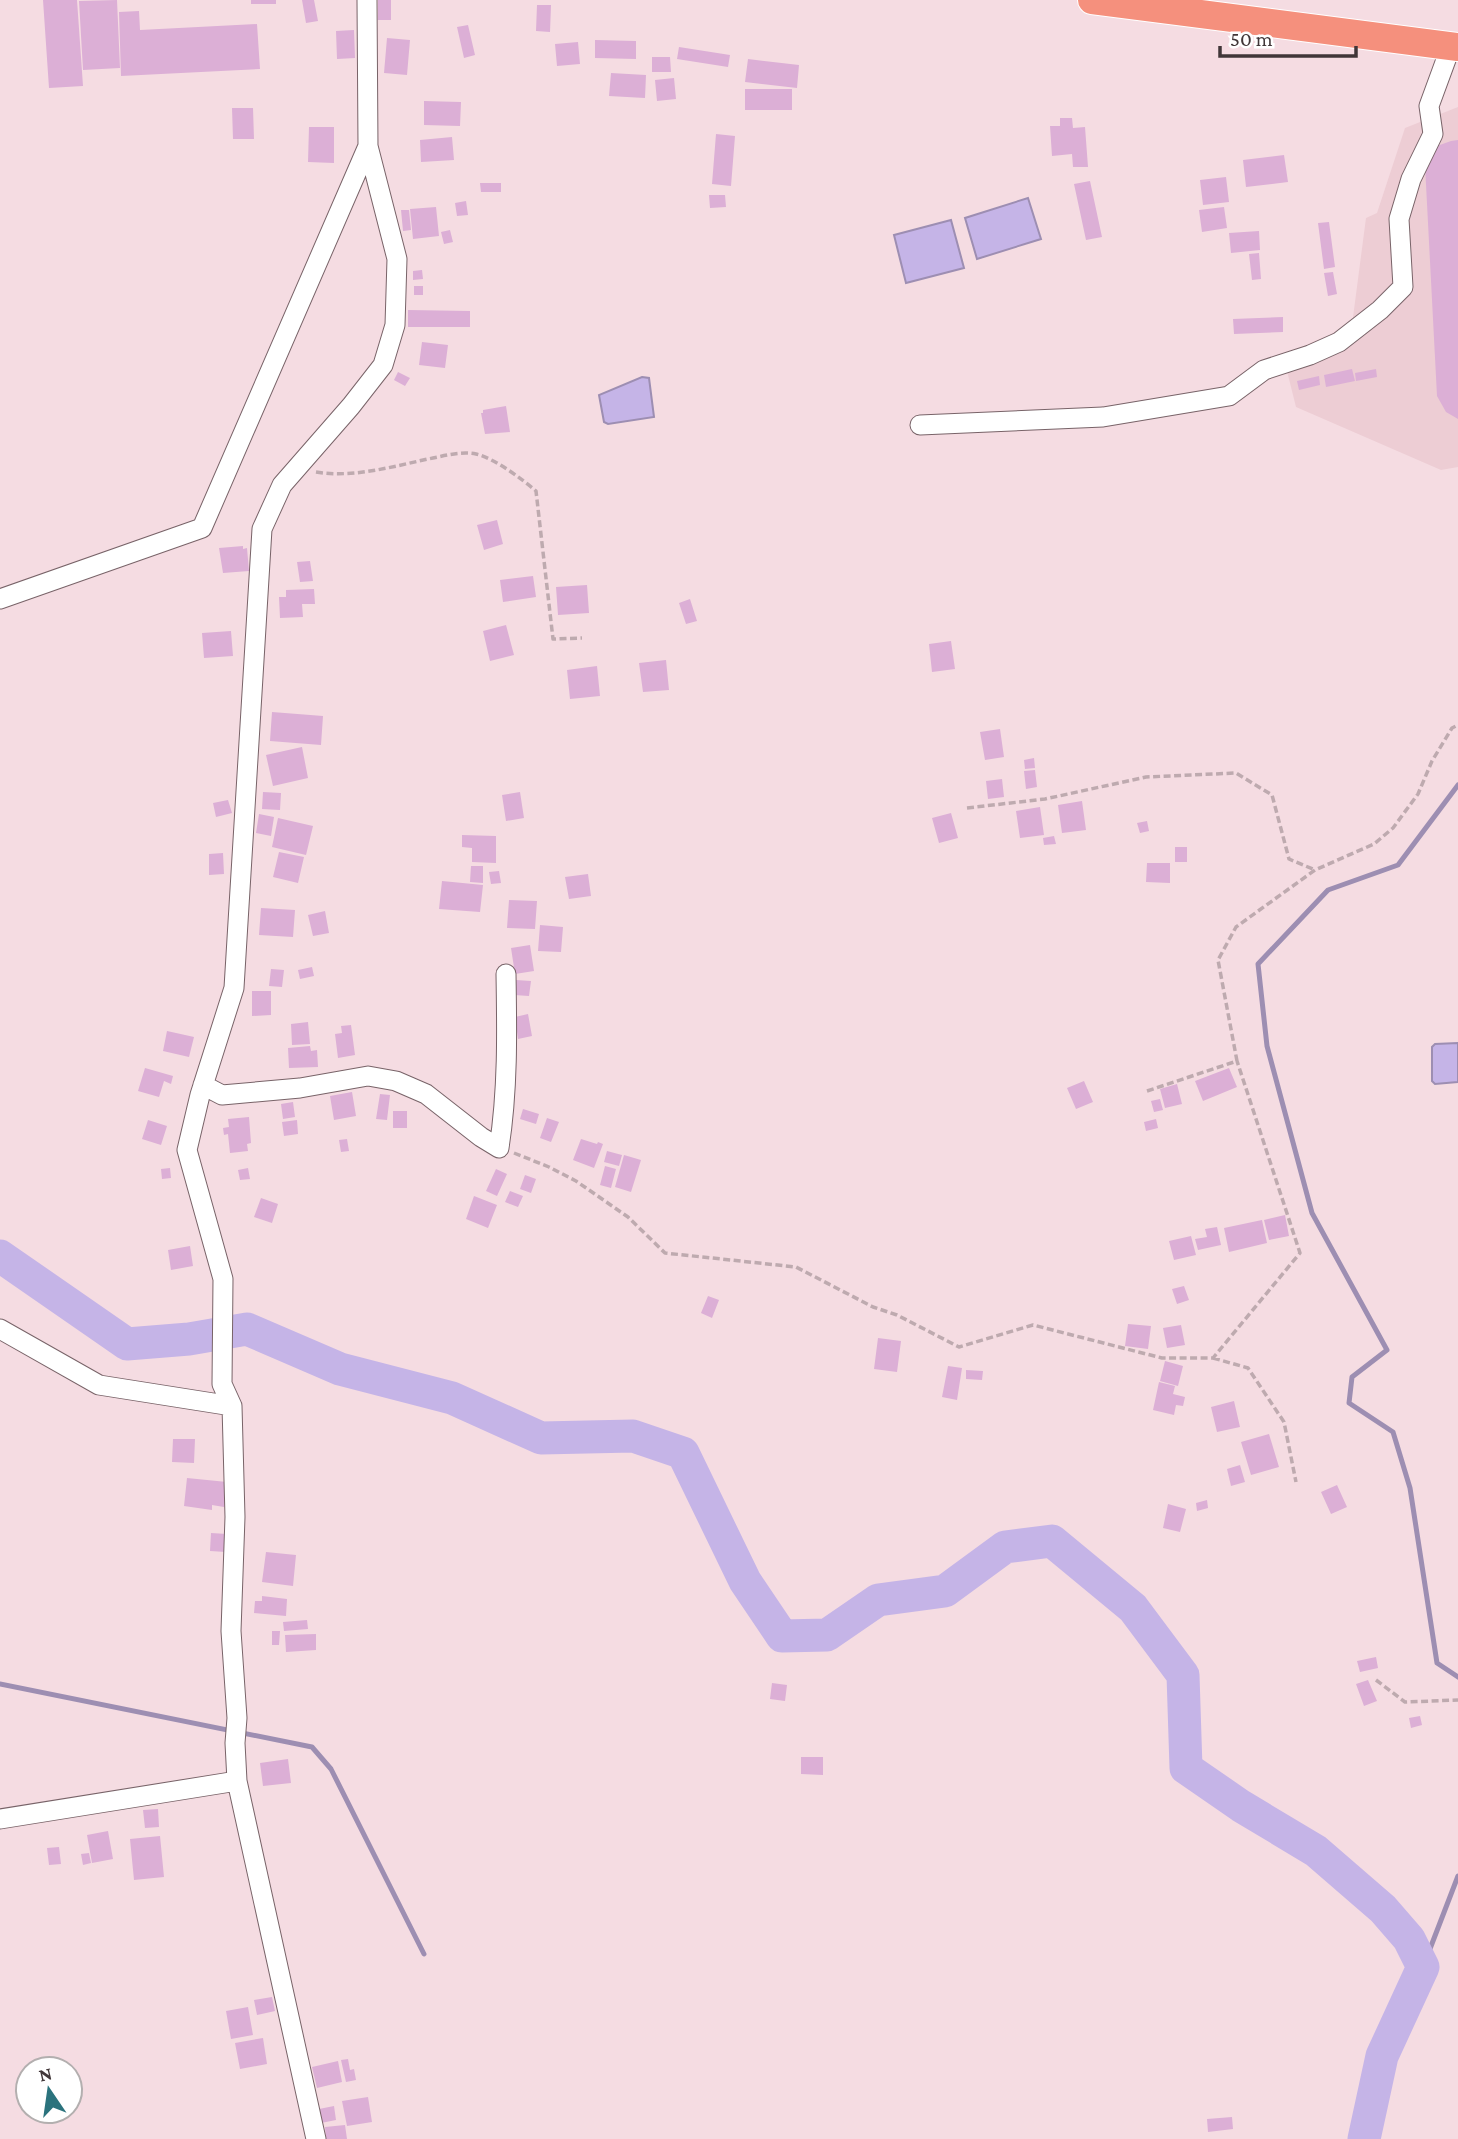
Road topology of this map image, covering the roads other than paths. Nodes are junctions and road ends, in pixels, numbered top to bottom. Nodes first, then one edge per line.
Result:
1 (368, 0) edge
2 (1092, 0) edge
3 (1455, 47) edge
4 (368, 146) junction
5 (920, 425) dead end
6 (0, 599) edge
7 (506, 974) dead end
8 (202, 1085) junction
9 (0, 1329) edge
10 (232, 1406) junction
11 (237, 1781) junction
12 (0, 1819) edge
13 (316, 2139) edge

1 - 4 street
2 - 3 highway
3 - 5 street
4 - 6 street
4 - 8 street
7 - 8 street
8 - 10 street
9 - 10 street
10 - 11 street
11 - 12 street
11 - 13 street

